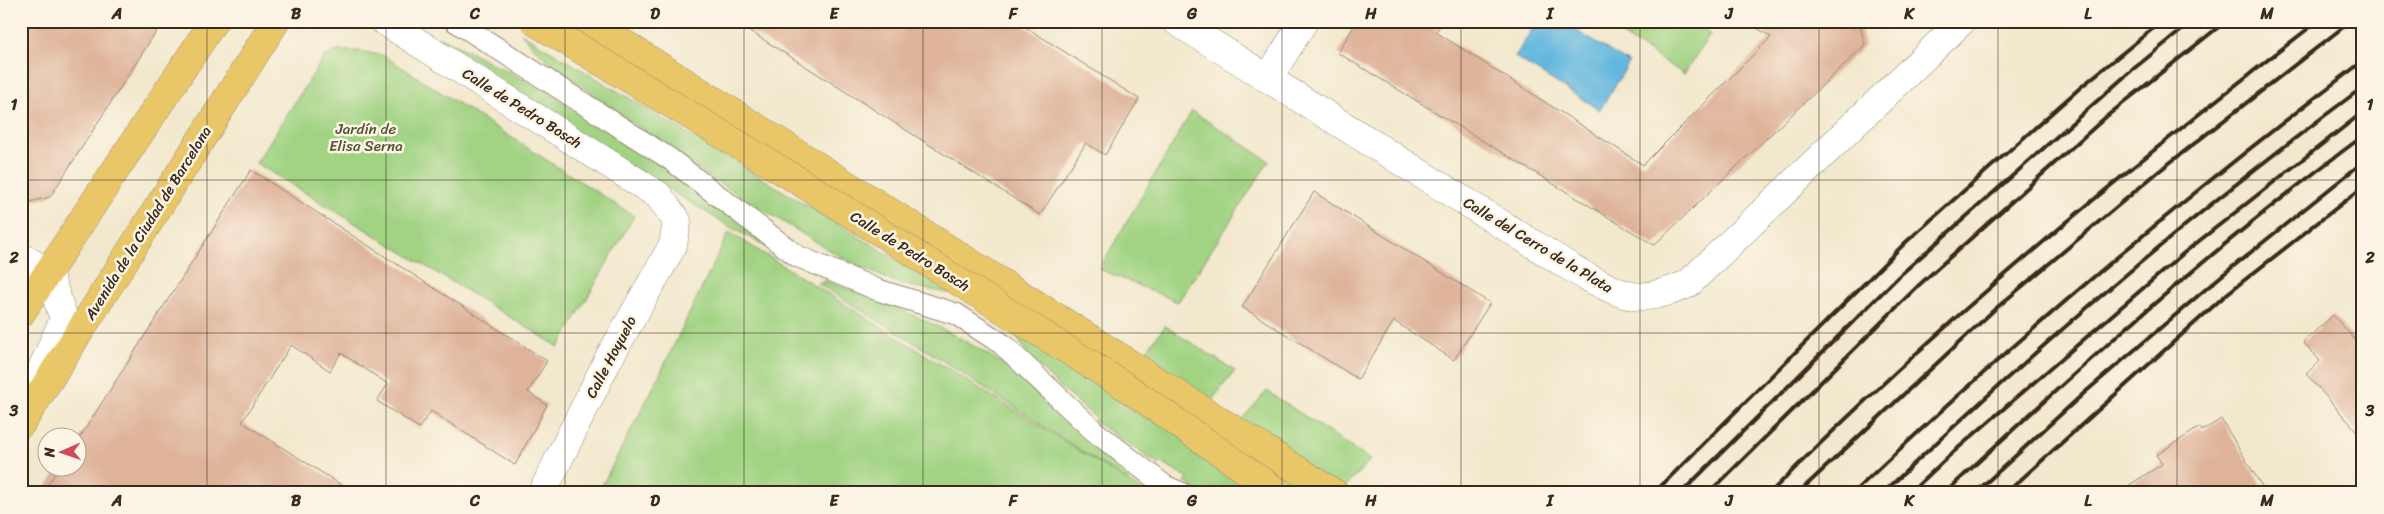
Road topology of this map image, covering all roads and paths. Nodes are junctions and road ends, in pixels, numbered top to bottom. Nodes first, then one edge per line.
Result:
1 (214, 21) edge
2 (276, 21) edge
3 (384, 21) edge
4 (455, 21) edge
5 (534, 21) edge
6 (588, 21) edge
7 (1176, 21) edge
8 (1304, 21) edge
9 (1962, 21) edge
10 (1268, 80) junction
11 (677, 221) joint
12 (21, 257) edge
13 (48, 272) junction
14 (21, 313) edge
15 (21, 417) edge
16 (21, 424) edge
17 (542, 493) edge
18 (1181, 493) edge
19 (1279, 493) edge
20 (1334, 493) edge

1 - 13 main road
2 - 16 main road, Avenida de la Ciudad de Barcelona
3 - 11 street, Calle de Pedro Bosch
4 - 18 street, Calle de Pedro Bosch
5 - 19 main road, Calle de Pedro Bosch, bridge
6 - 20 main road, Calle de Pedro Bosch
7 - 10 street, Calle del Cerro de la Plata
8 - 10 street
9 - 10 street, Calle del Cerro de la Plata
11 - 17 street, Calle Hoyuelo
12 - 13 street
13 - 14 main road
13 - 15 street, Avenida de la Ciudad de Barcelona

